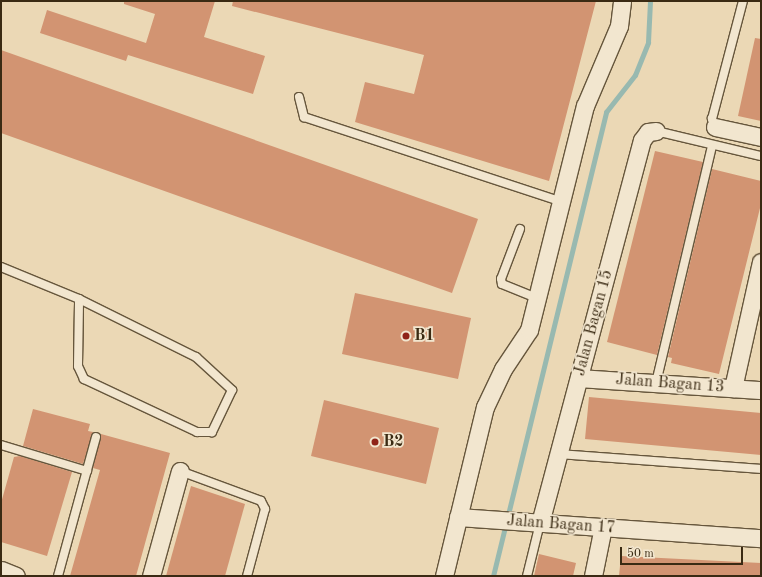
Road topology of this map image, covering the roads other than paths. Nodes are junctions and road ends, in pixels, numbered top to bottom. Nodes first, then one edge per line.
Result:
1 (622, 1) edge
2 (743, 1) edge
3 (299, 97) dead end
4 (715, 127) joint
5 (656, 131) joint
6 (761, 137) edge
7 (712, 146) junction
8 (761, 156) edge
9 (559, 202) junction
10 (520, 229) dead end
11 (761, 262) edge
12 (1, 267) edge
13 (537, 298) junction
14 (79, 299) junction
15 (755, 313) edge
16 (579, 378) junction
17 (656, 383) junction
18 (732, 388) junction
19 (761, 390) edge
20 (96, 437) dead end
21 (1, 445) edge
22 (559, 454) junction
23 (761, 469) edge
24 (87, 471) junction
25 (180, 471) joint
26 (458, 517) junction
27 (540, 523) junction
28 (602, 527) junction
29 (761, 538) edge
30 (1, 570) edge
31 (16, 576) edge
32 (58, 576) edge
33 (151, 576) edge
34 (247, 576) edge
35 (444, 576) edge
36 (527, 576) edge
37 (593, 576) edge

1 - 9 street
2 - 4 lane
3 - 9 lane
4 - 6 street
5 - 7 lane
5 - 16 street, Jalan Bagan 15
7 - 8 lane
7 - 17 lane
9 - 13 street
10 - 13 lane
11 - 15 street
12 - 14 lane
13 - 26 street
14 - 14 lane
15 - 18 street
16 - 17 street, Jalan Bagan 13
16 - 22 street, Jalan Bagan 15
17 - 18 street, Jalan Bagan 13
18 - 19 street, Jalan Bagan 13
20 - 24 lane
21 - 24 lane
22 - 23 lane
22 - 27 street, Jalan Bagan 15
24 - 32 lane
25 - 33 street
25 - 34 lane
26 - 27 street, Jalan Bagan 17
26 - 35 street
27 - 28 street, Jalan Bagan 17
27 - 36 lane
28 - 29 street, Jalan Bagan 17
28 - 37 street
30 - 31 street

